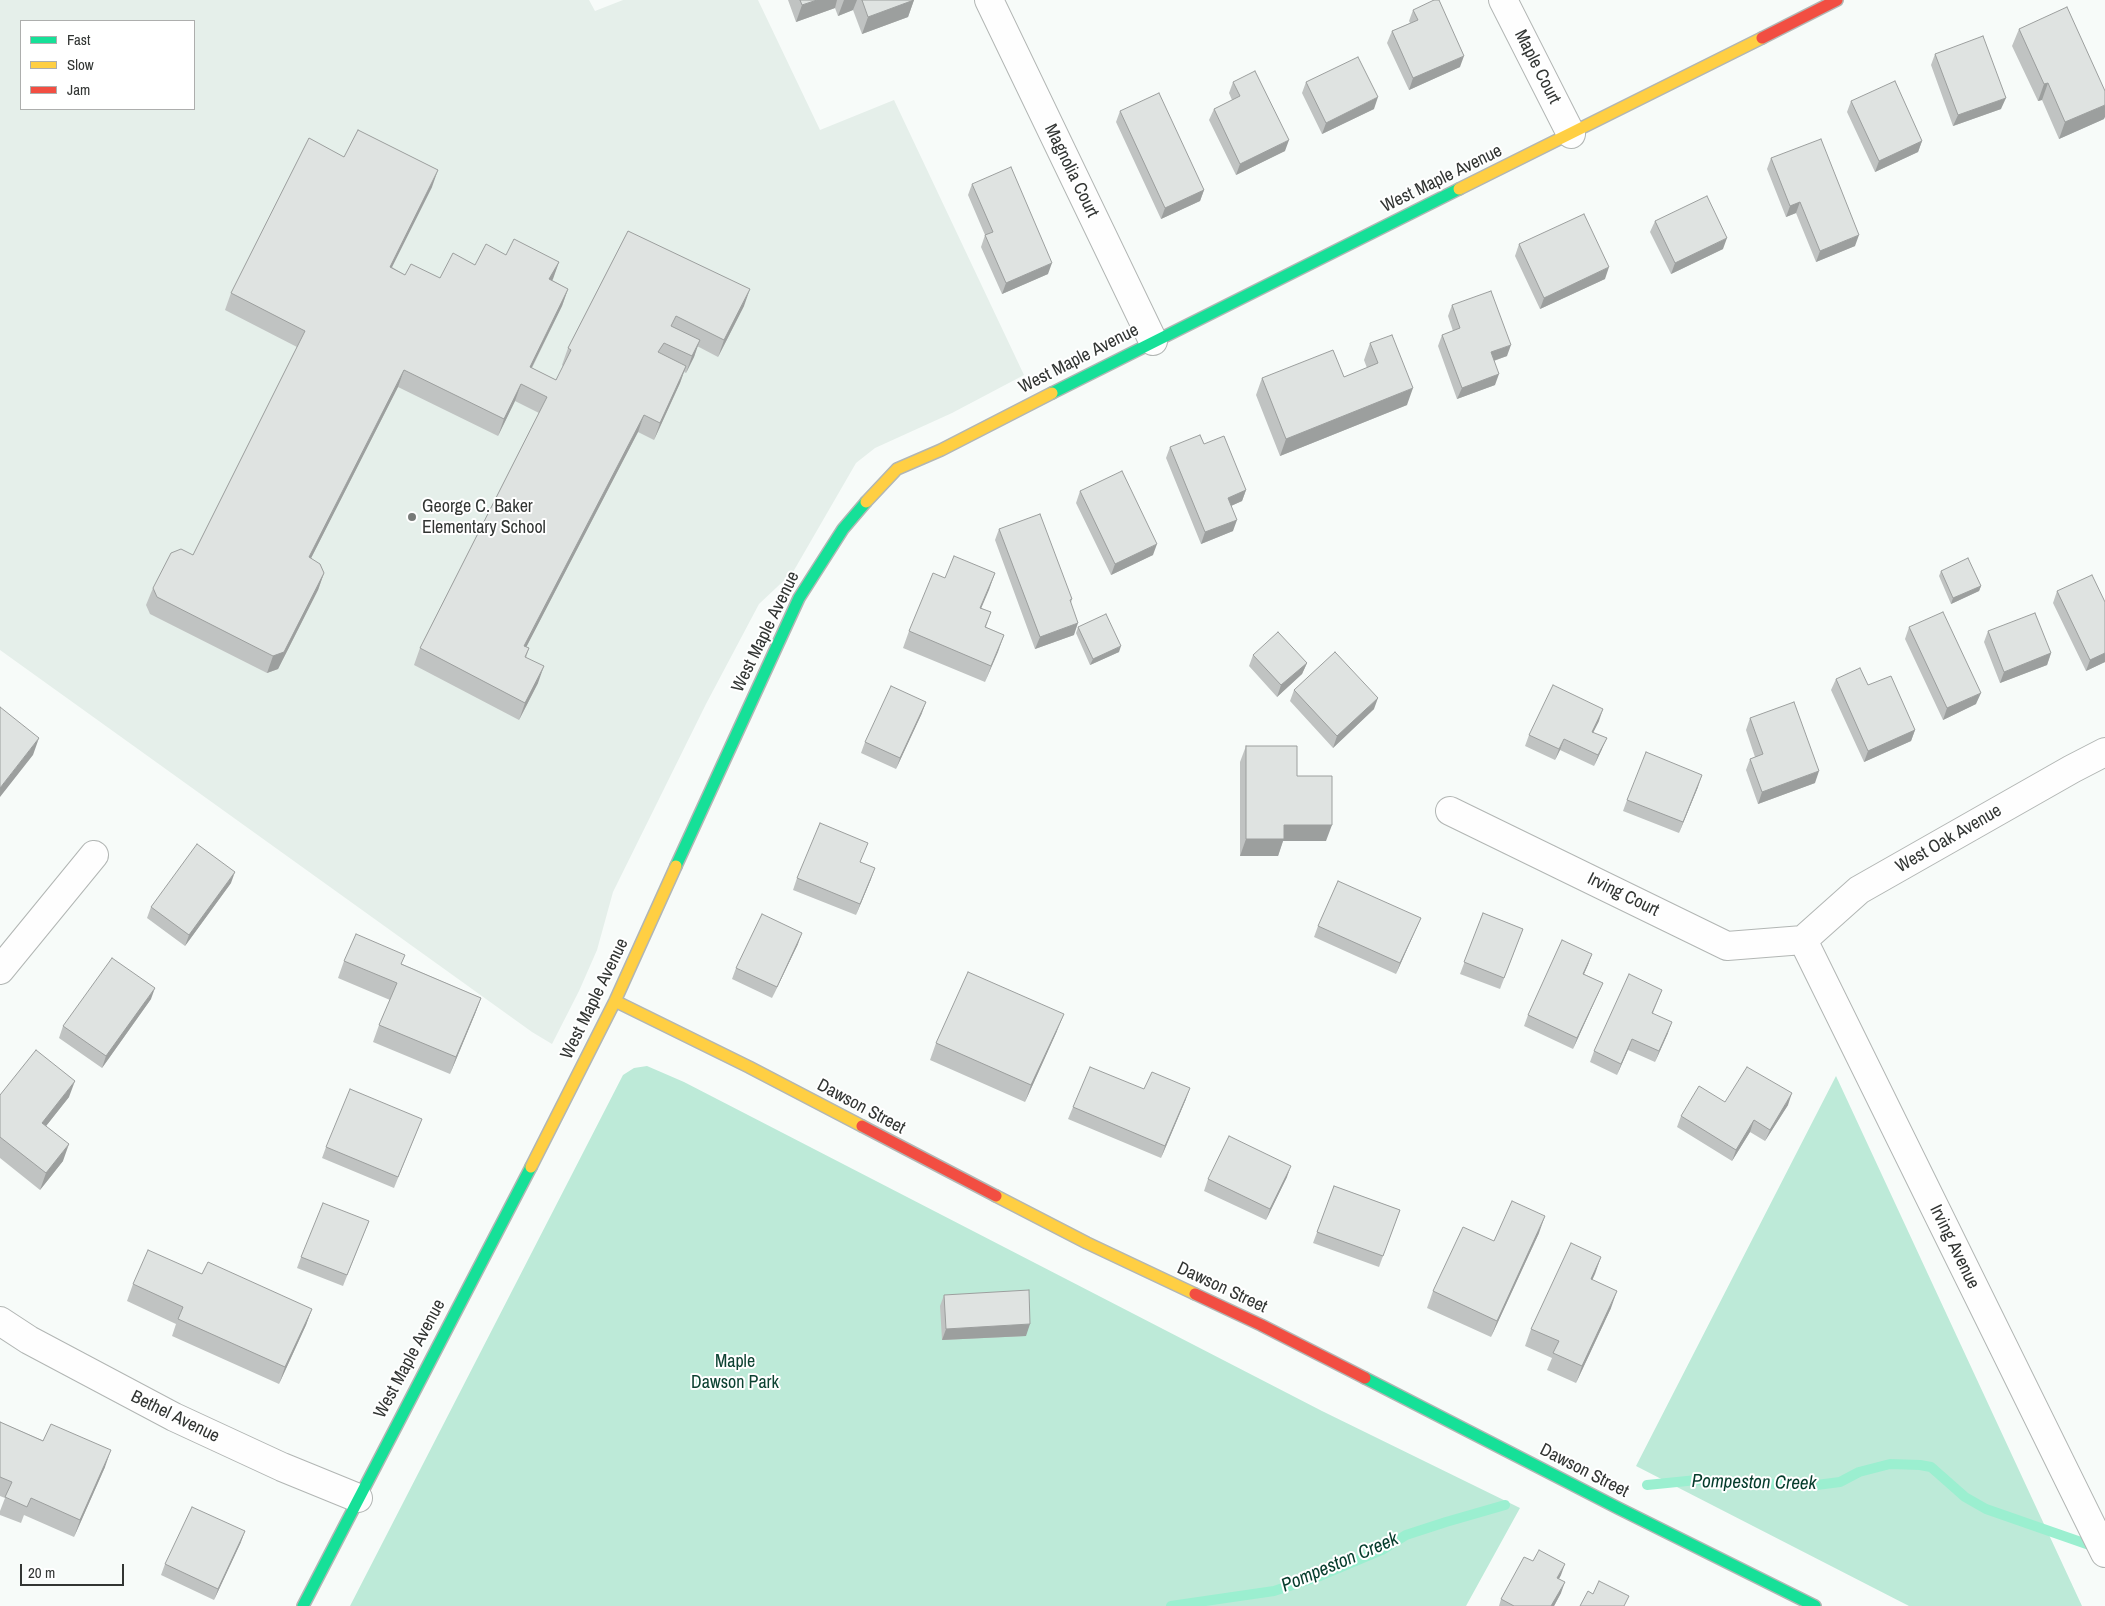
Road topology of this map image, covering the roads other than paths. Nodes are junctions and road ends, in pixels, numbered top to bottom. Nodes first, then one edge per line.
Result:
1 (989, 0) edge
2 (1503, 0) edge
3 (1837, 0) edge
4 (1571, 134) junction
5 (1153, 341) junction
6 (2105, 752) edge
7 (1450, 811) dead end
8 (94, 855) dead end
9 (1803, 940) junction
10 (0, 970) edge
11 (615, 1001) junction
12 (0, 1320) edge
13 (358, 1498) junction
14 (2105, 1554) edge
15 (303, 1606) edge
16 (1815, 1606) edge

1 - 5 street, Magnolia Court
2 - 4 street, Maple Court
3 - 4 street, West Maple Avenue
4 - 5 street, West Maple Avenue
5 - 11 street, West Maple Avenue
6 - 9 street, West Oak Avenue
7 - 9 street, Irving Court
8 - 10 street
9 - 14 street, Irving Avenue
11 - 13 street, West Maple Avenue
11 - 16 street, Dawson Street
12 - 13 street, Bethel Avenue
13 - 15 street, West Maple Avenue

